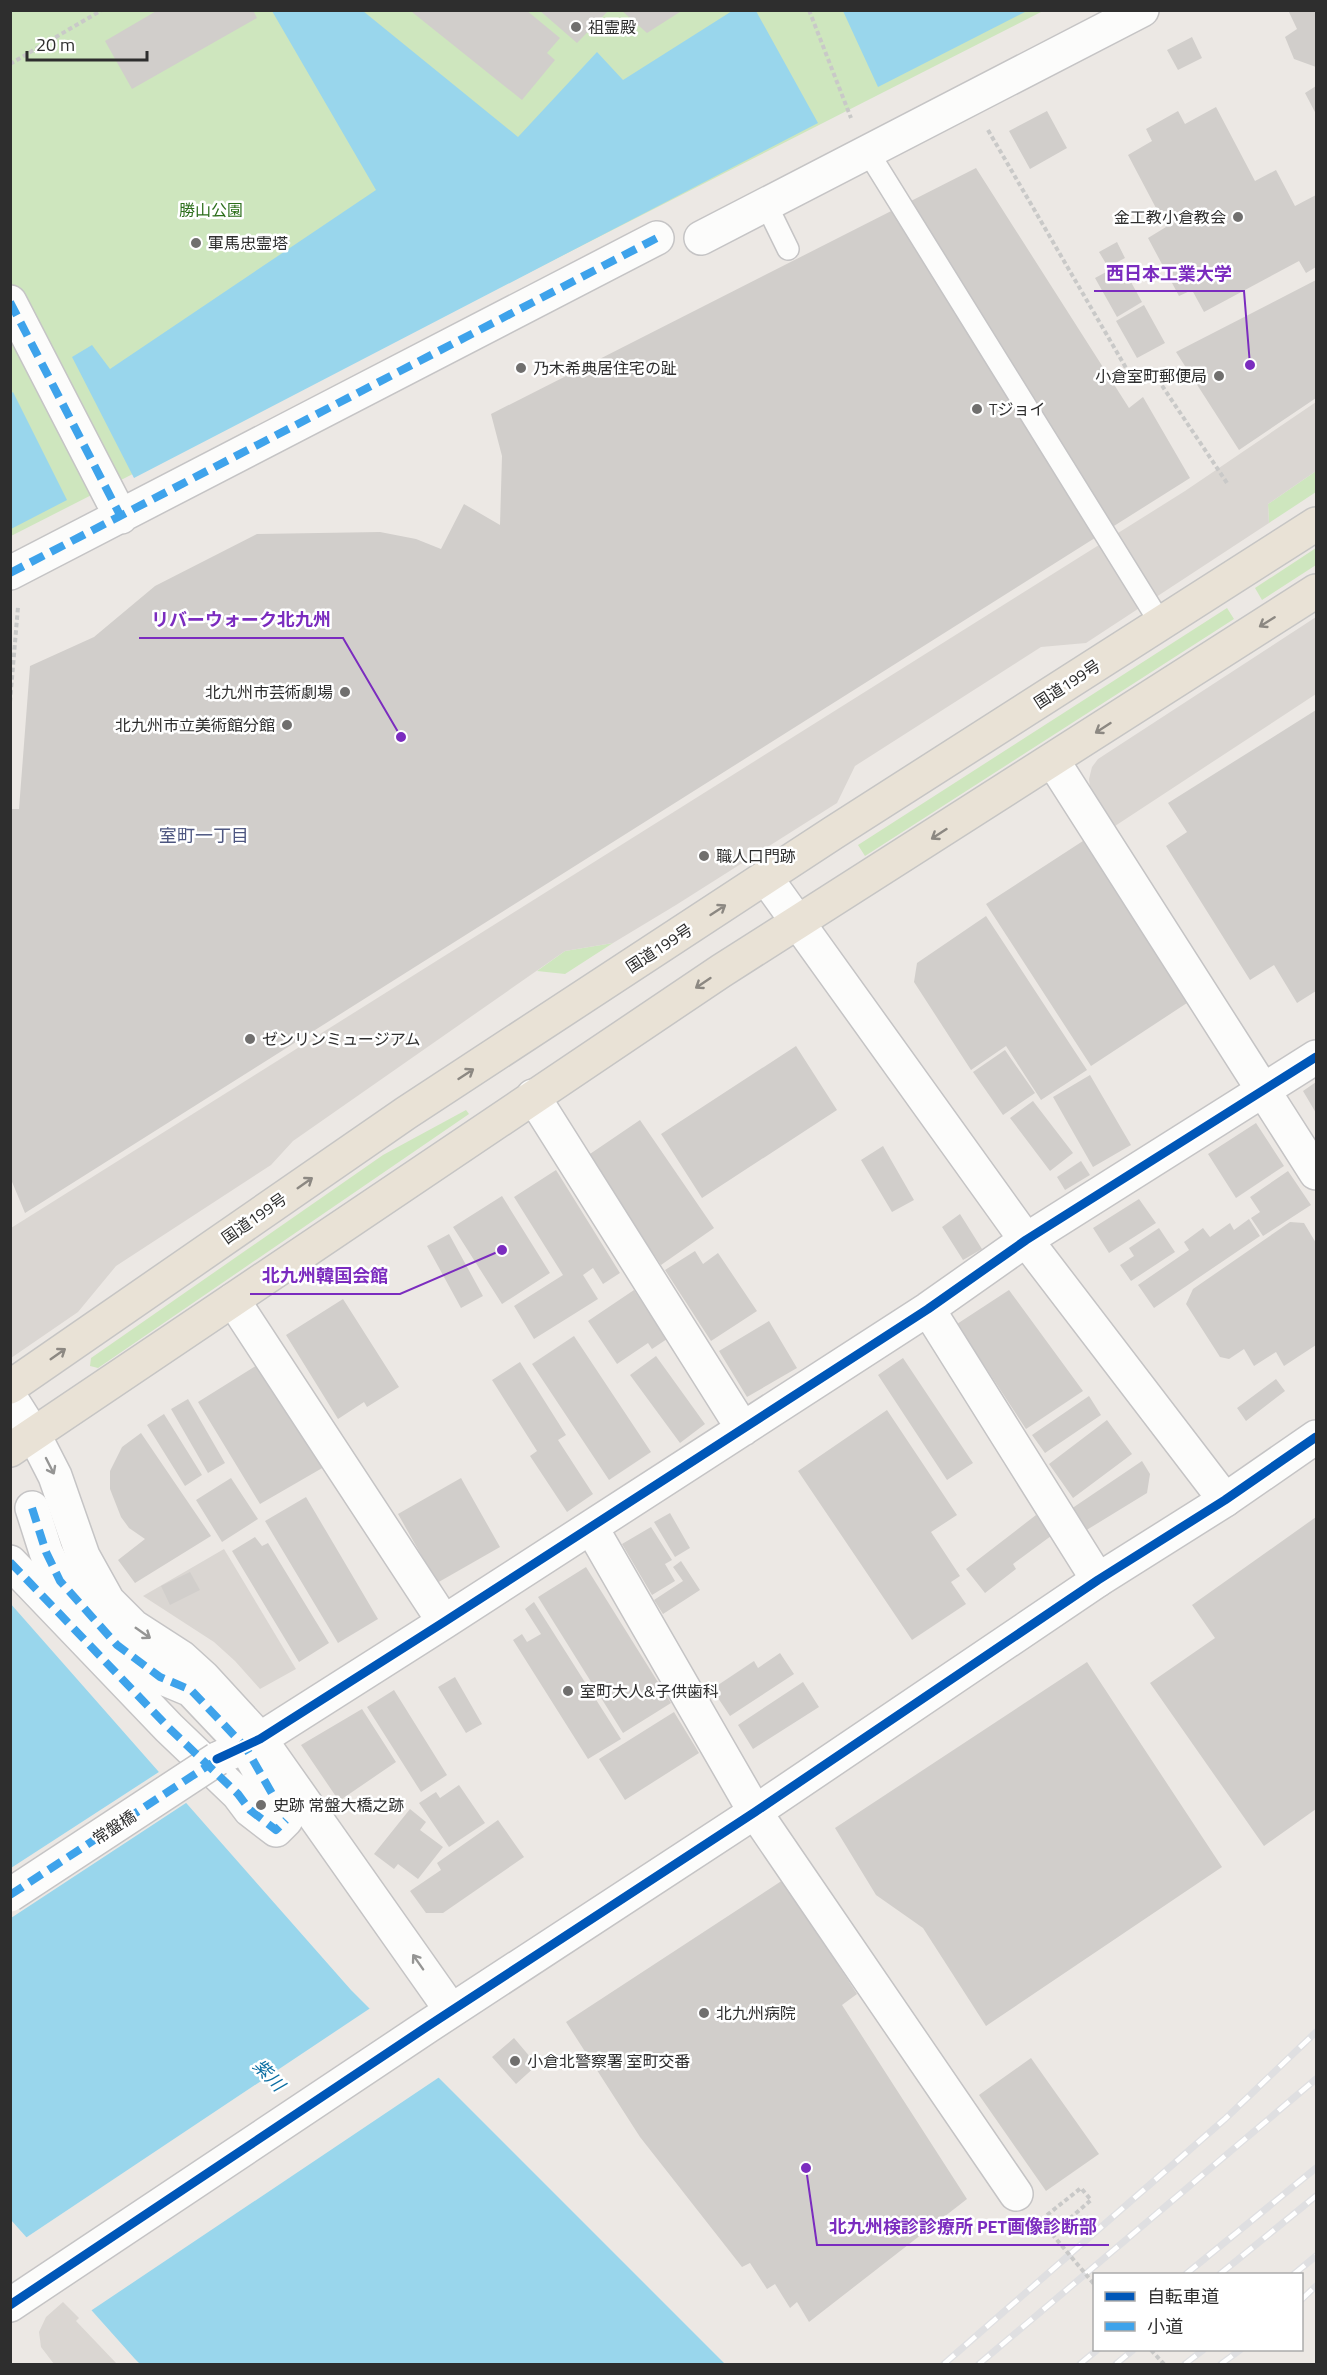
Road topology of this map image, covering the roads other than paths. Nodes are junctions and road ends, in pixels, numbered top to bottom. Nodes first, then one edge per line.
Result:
1 (1142, 10) edge
2 (868, 152) junction
3 (766, 204) junction
4 (657, 238) dead end
5 (701, 238) dead end
6 (788, 249) dead end
7 (10, 302) edge
8 (121, 517) junction
9 (1317, 524) edge
10 (15, 571) edge
11 (1317, 591) edge
12 (1161, 624) junction
13 (1053, 761) junction
14 (766, 878) junction
15 (797, 924) junction
16 (1317, 1057) edge
17 (1265, 1090) junction
18 (533, 1096) junction
19 (1317, 1173) edge
20 (1026, 1240) junction
21 (233, 1300) junction
22 (928, 1309) junction
23 (10, 1387) edge
24 (10, 1397) edge
25 (743, 1429) junction
26 (1317, 1437) edge
27 (22, 1443) edge
28 (1225, 1500) junction
29 (32, 1508) dead end
30 (591, 1527) junction
31 (10, 1562) edge
32 (1098, 1580) junction
33 (444, 1622) junction
34 (241, 1749) junction
35 (755, 1812) junction
36 (10, 1894) edge
37 (440, 2018) junction
38 (1016, 2194) road end
39 (10, 2305) edge

1 - 2 street
2 - 3 street
2 - 12 lane
3 - 5 street
3 - 6 lane
4 - 8 street
7 - 8 street
8 - 10 street
9 - 12 highway, 国道199号
11 -> 13 highway
12 - 14 highway, 国道199号
13 -> 15 highway
13 - 17 street
14 - 15 street
23 -> 14 highway, 国道199号
15 -> 18 highway
15 - 20 street
16 - 17 street, 常盤橋
17 - 19 street
17 - 20 street, 常盤橋
18 - 21 highway
18 - 25 street
20 - 22 street, 常盤橋
20 - 28 street
21 - 27 highway
21 - 33 street
22 - 25 street, 常盤橋
22 - 32 street
24 - 27 street
25 - 30 street, 常盤橋
26 - 28 street
27 -> 34 street
28 - 32 street
29 - 34 street
30 - 33 street, 常盤橋
30 - 35 street
31 - 34 street
32 - 35 street
33 - 34 street, 常盤橋
34 - 36 street, 常盤橋, bridge
37 -> 34 street
35 - 37 street
35 - 38 street
37 - 39 street

